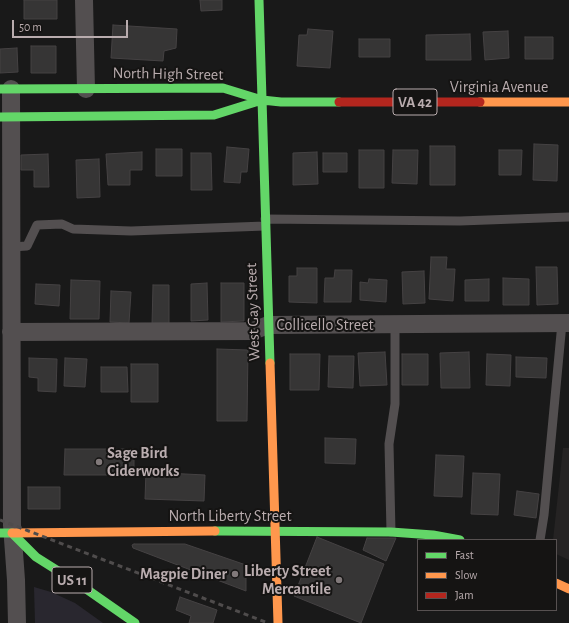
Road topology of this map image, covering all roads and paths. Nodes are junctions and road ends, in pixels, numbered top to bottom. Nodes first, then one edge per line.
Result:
1 (84, 0) edge
2 (259, 0) edge
3 (6, 89) edge
4 (86, 89) junction
5 (262, 100) junction
6 (569, 102) edge
7 (5, 117) edge
8 (569, 217) edge
9 (265, 223) junction
10 (11, 247) junction
11 (565, 323) edge
12 (395, 324) junction
13 (268, 325) junction
14 (11, 332) junction
15 (275, 531) junction
16 (391, 532) junction
17 (6, 533) edge
18 (455, 539) edge
19 (540, 539) edge
20 (557, 583) edge
21 (569, 589) edge
22 (17, 619) edge
23 (135, 623) edge
24 (278, 623) edge

1 - 4 street
2 - 5 street, West Gay Street
3 - 4 street, North High Street / VA 42
3 - 7 street
4 - 5 street, North High Street / VA 42
5 - 6 street, Virginia Avenue / VA 42
5 - 7 street, VA 42
5 - 9 street, West Gay Street
7 - 10 street
8 - 9 lane
9 - 10 lane
9 - 13 street, West Gay Street
10 - 14 street
11 - 12 street, Collicello Street
11 - 19 lane
12 - 13 street, Collicello Street
12 - 16 lane
13 - 14 street, Collicello Street
13 - 15 street, West Gay Street
14 - 17 street
15 - 16 street, North Liberty Street
15 - 17 street, North Liberty Street
15 - 24 street, West Gay Street
16 - 18 street, North Liberty Street
17 - 22 street
17 - 23 street, US 11
20 - 21 street

